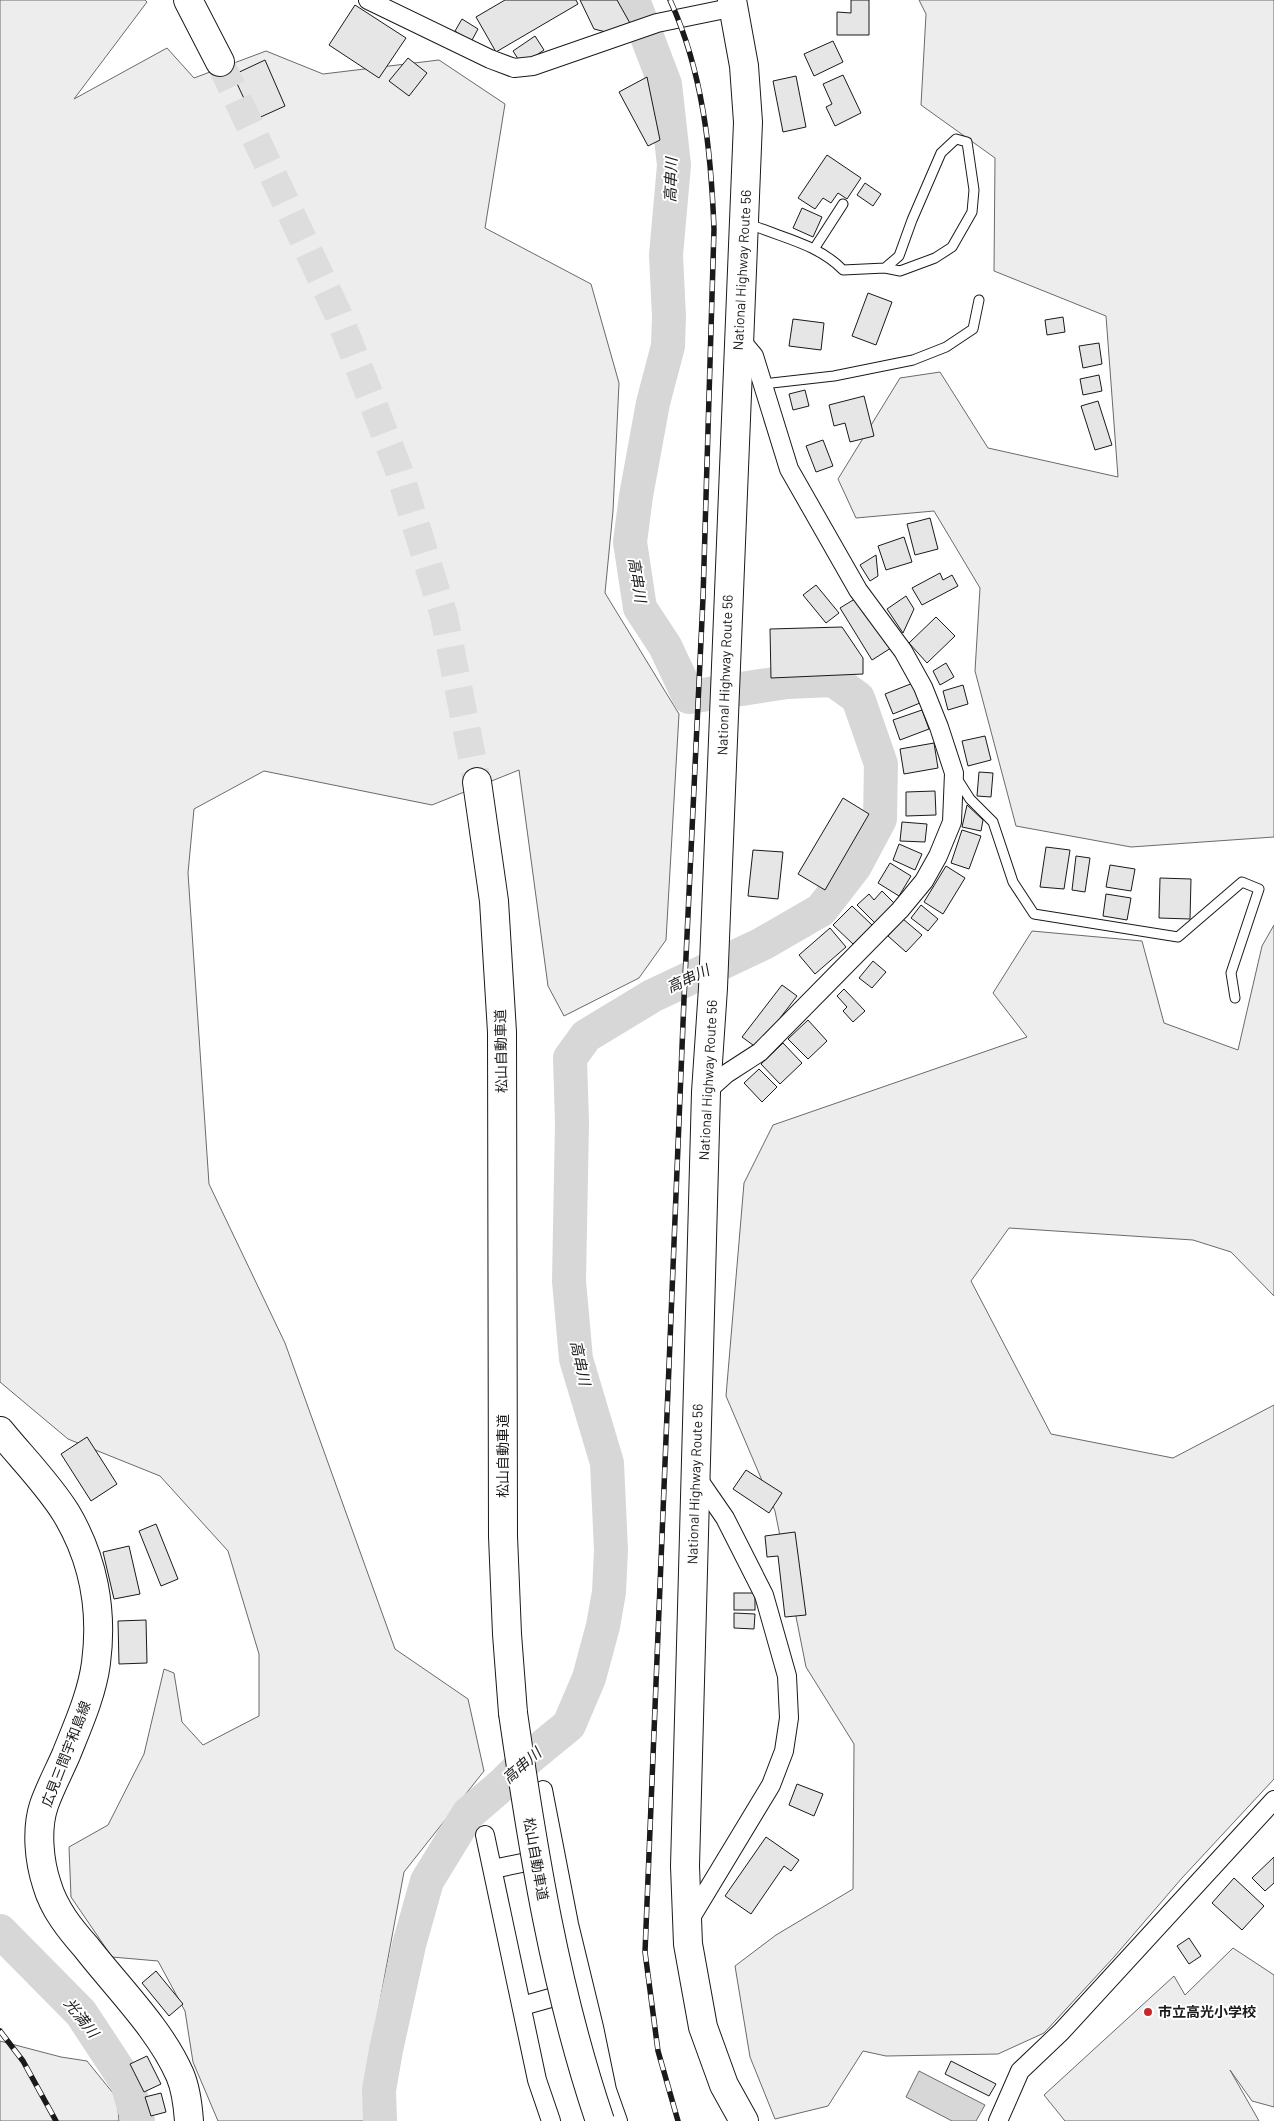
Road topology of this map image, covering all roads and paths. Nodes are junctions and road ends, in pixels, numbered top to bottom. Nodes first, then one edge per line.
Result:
1 (188, 0) edge
2 (368, 0) edge
3 (734, 4) edge
4 (220, 62) tunnel mouth
5 (843, 204) dead end
6 (745, 226) junction
7 (814, 249) junction
8 (886, 268) junction
9 (980, 300) dead end
10 (739, 338) junction
11 (763, 384) junction
12 (954, 773) junction
13 (477, 782) tunnel mouth
14 (1235, 998) dead end
15 (706, 1092) junction
16 (0, 1431) edge
17 (696, 1476) junction
18 (543, 1790) dead end
19 (1274, 1800) edge
20 (485, 1834) dead end
21 (555, 1856) junction
22 (493, 1869) junction
23 (687, 1924) junction
24 (584, 1989) junction
25 (522, 2006) junction
26 (189, 2121) edge
27 (551, 2121) edge
28 (600, 2121) edge
29 (618, 2121) edge
30 (744, 2121) edge
31 (998, 2121) edge

1 - 4 main road
2 - 3 street
3 - 6 main road, National Highway Route 56
5 - 7 lane
6 - 7 lane
6 - 10 main road, National Highway Route 56
7 - 8 lane
8 - 8 lane
9 - 11 lane
10 - 11 street
10 - 15 main road, National Highway Route 56
11 - 12 street
12 - 14 lane
12 - 15 street
13 - 28 main road, 松山自動車道, bridge
15 - 17 main road, National Highway Route 56
16 - 26 main road, 広見三間宇和島線
17 - 23 main road, National Highway Route 56
17 - 23 street
18 - 21 street
19 - 31 street
20 - 22 street
21 - 22 street
21 - 24 street
22 - 25 street
23 - 30 main road, National Highway Route 56
24 - 25 street
24 - 29 street
25 - 27 street

